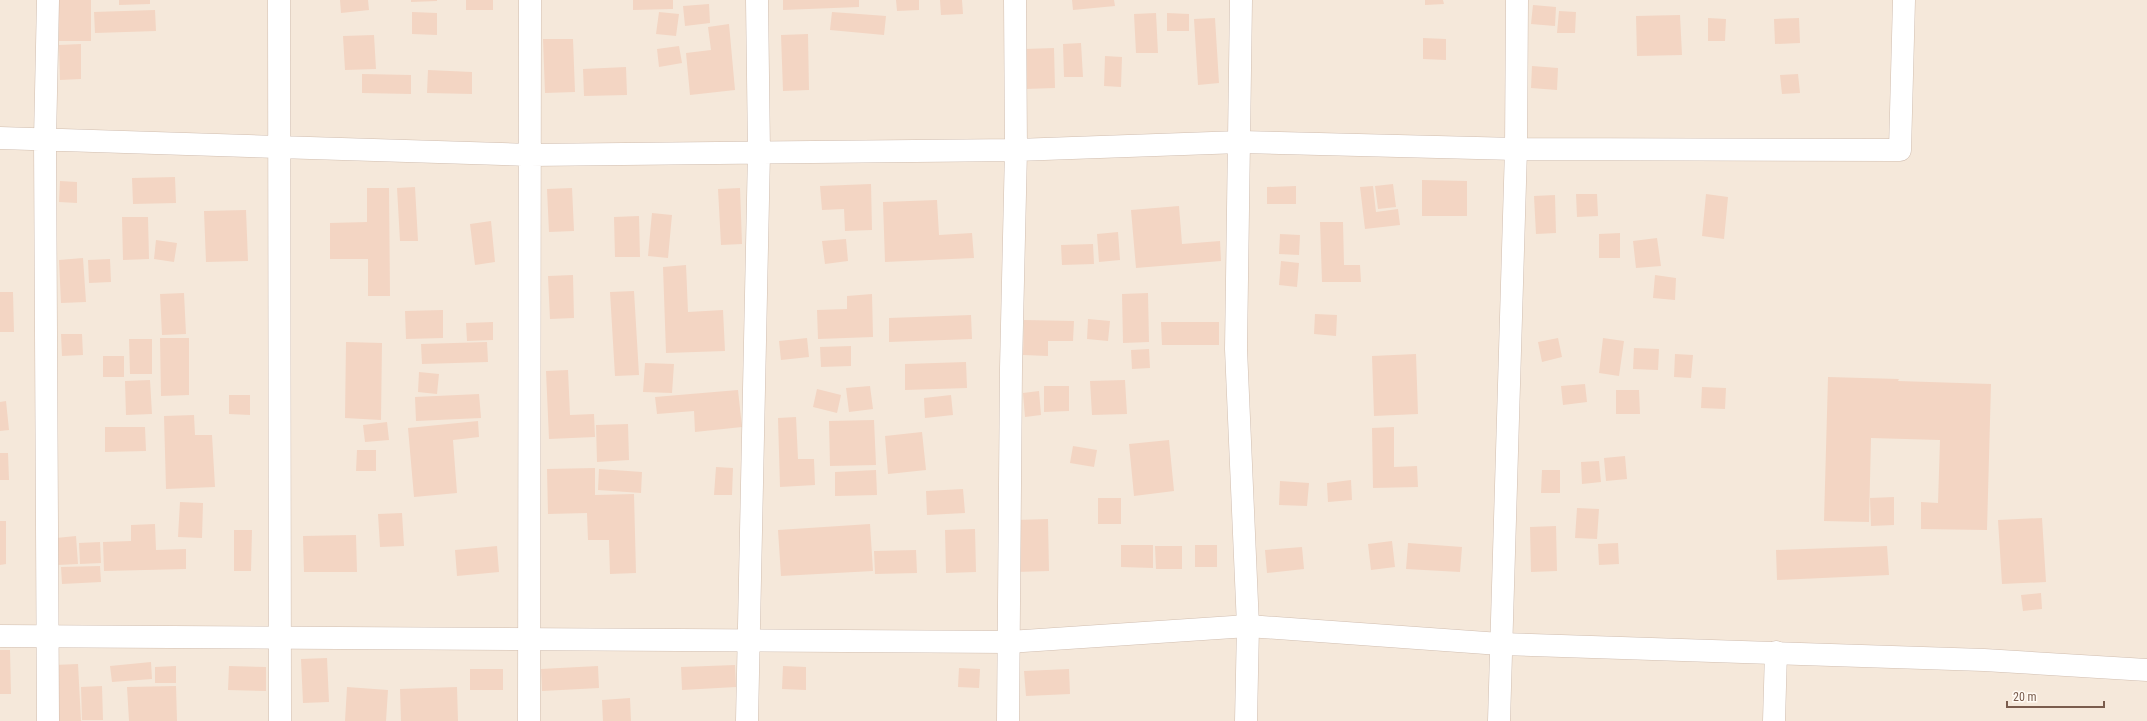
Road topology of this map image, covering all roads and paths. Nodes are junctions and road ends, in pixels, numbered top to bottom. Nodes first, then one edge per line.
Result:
1 (48, 0) edge
2 (279, 0) edge
3 (530, 0) edge
4 (757, 0) edge
5 (1015, 0) edge
6 (1241, 0) edge
7 (1517, 0) edge
8 (1904, 0) edge
9 (0, 138) edge
10 (45, 139) junction
11 (1240, 142) junction
12 (279, 148) junction
13 (1516, 149) junction
14 (1016, 150) junction
15 (759, 152) junction
16 (530, 155) junction
17 (1248, 626) junction
18 (0, 636) edge
19 (47, 636) junction
20 (280, 638) junction
21 (528, 639) junction
22 (750, 640) junction
23 (1010, 642) junction
24 (1500, 644) junction
25 (1776, 652) junction
26 (2147, 670) edge
27 (48, 721) edge
28 (280, 721) edge
29 (529, 721) edge
30 (747, 721) edge
31 (1008, 721) edge
32 (1246, 721) edge
33 (1499, 721) edge
34 (1774, 721) edge

1 - 10 street
2 - 12 street
3 - 16 street
4 - 15 street
5 - 14 street
6 - 11 street
7 - 13 street
8 - 13 street
9 - 10 street
10 - 12 street
10 - 19 street
11 - 13 street
11 - 14 street
11 - 17 street
12 - 16 street
12 - 20 street
13 - 24 street
14 - 15 street
14 - 23 street
15 - 16 street
15 - 22 street
16 - 21 street
17 - 23 street
17 - 24 street
17 - 32 street
18 - 19 street
19 - 20 street
19 - 27 street
20 - 21 street
20 - 28 street
21 - 22 street
21 - 29 street
22 - 23 street
22 - 30 street
23 - 31 street
24 - 25 street
24 - 33 street
25 - 26 street
25 - 34 street

